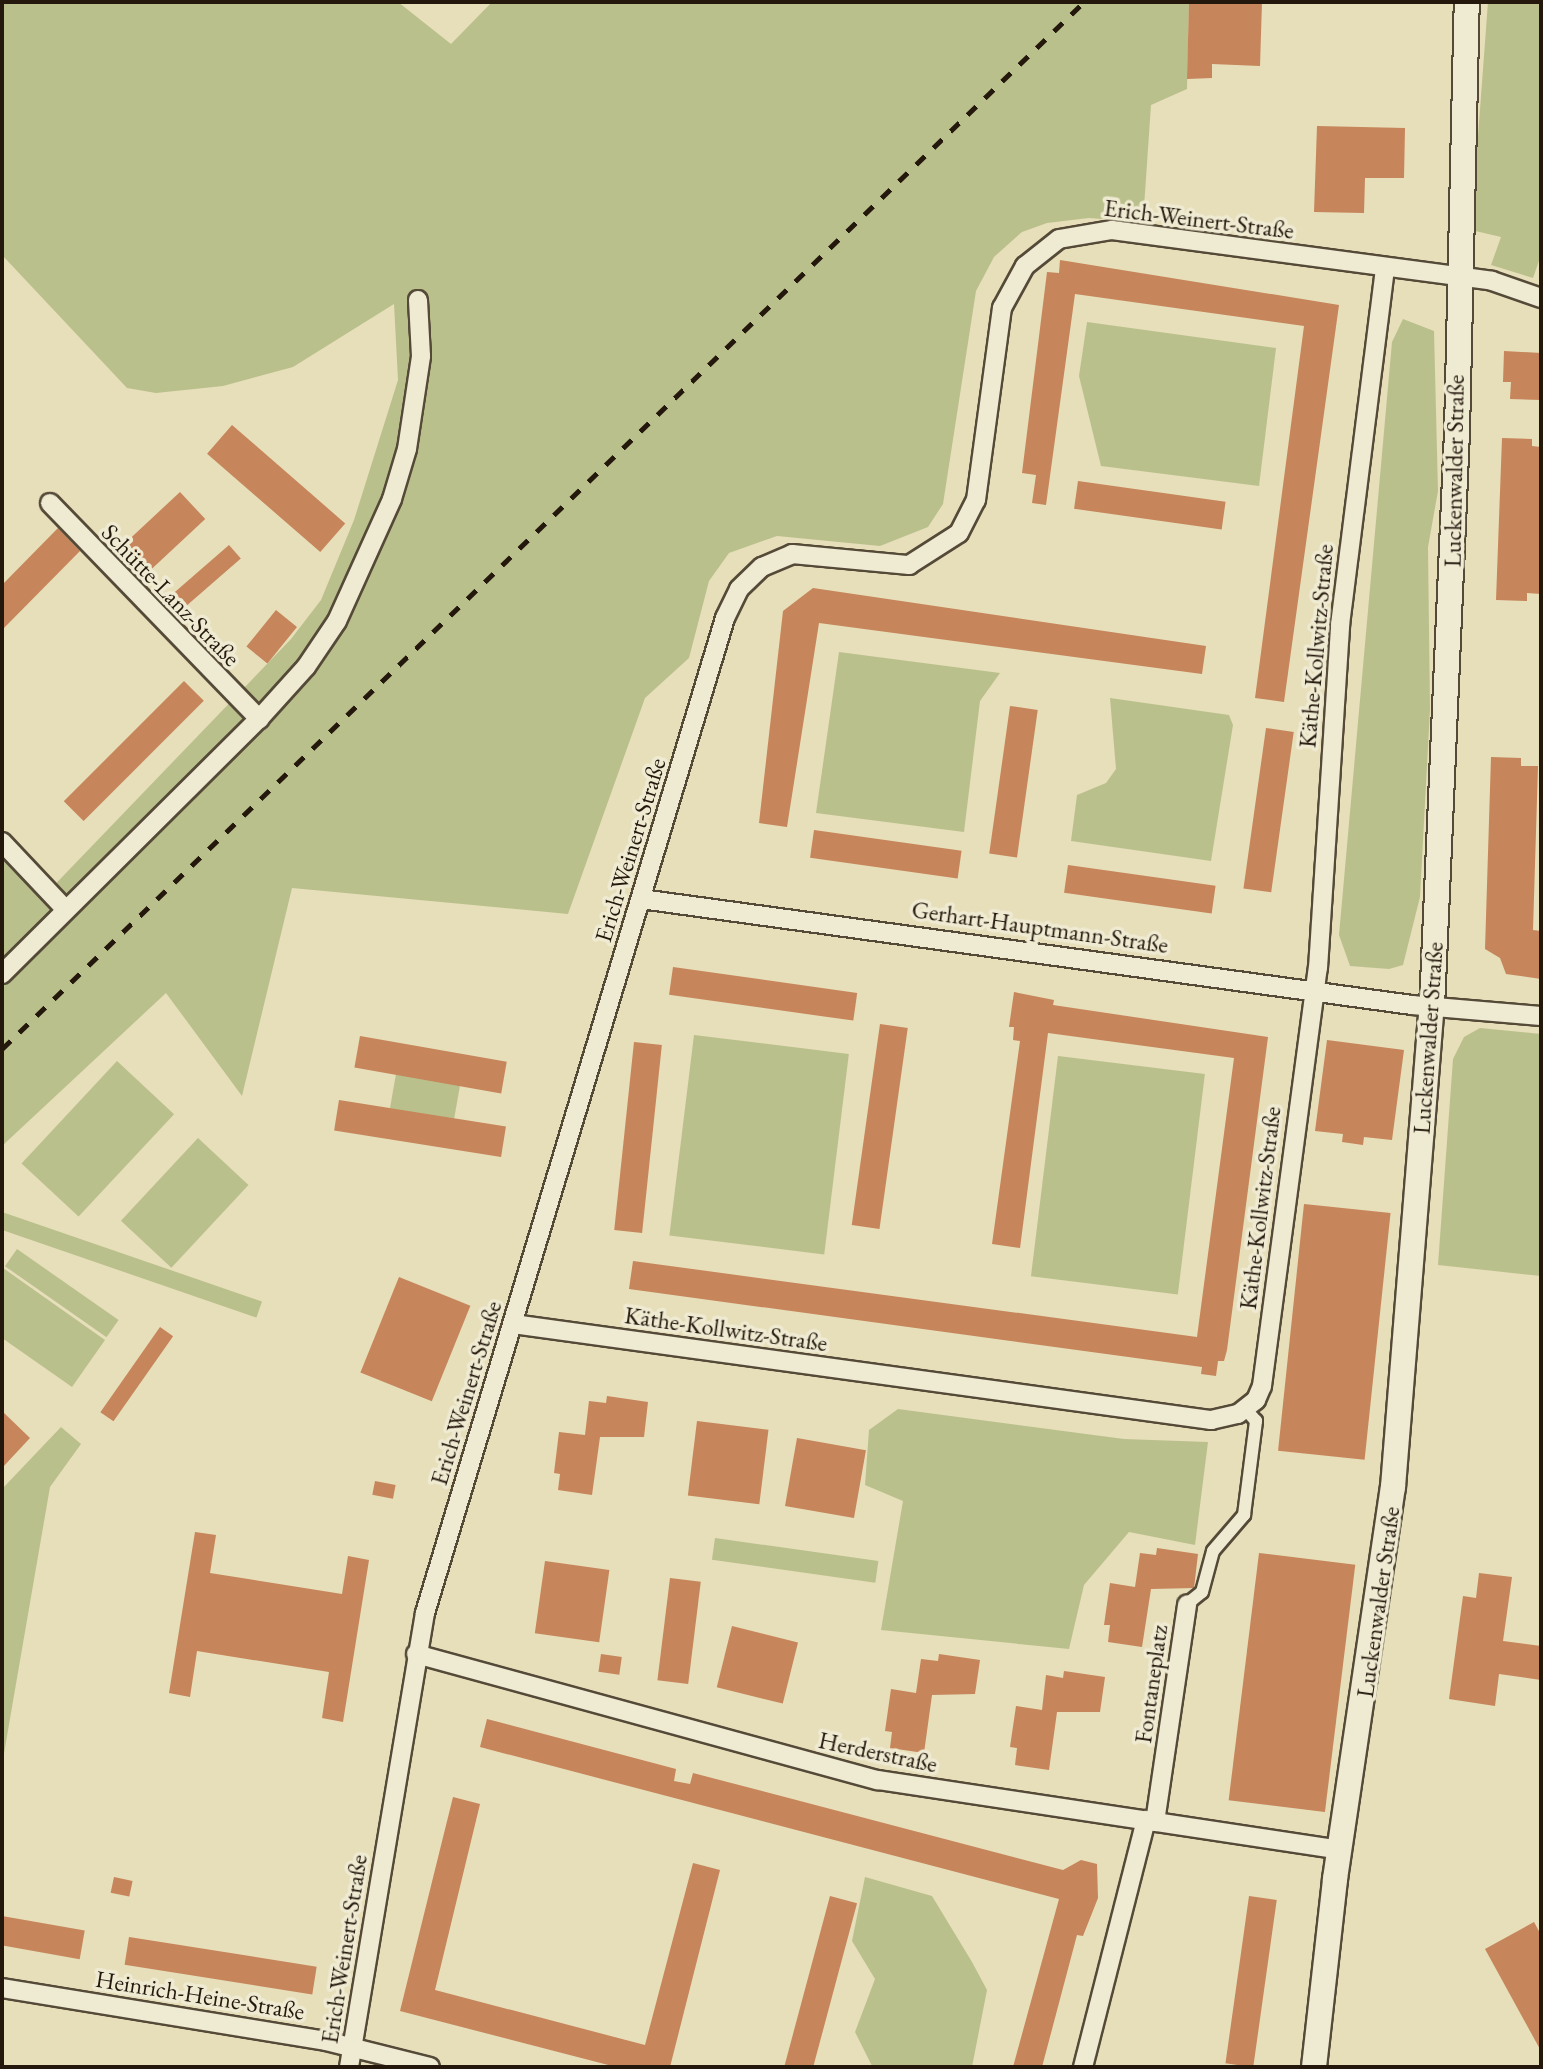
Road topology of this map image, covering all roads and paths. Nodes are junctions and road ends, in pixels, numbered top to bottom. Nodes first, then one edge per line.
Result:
1 (1467, 2) edge
2 (1385, 270) junction
3 (1457, 279) junction
4 (1541, 298) edge
5 (418, 300) dead end
6 (50, 503) dead end
7 (259, 719) junction
8 (2, 842) edge
9 (641, 899) junction
10 (66, 910) junction
11 (2, 974) edge
12 (1314, 992) junction
13 (1432, 1007) junction
14 (1541, 1016) edge
15 (513, 1324) junction
16 (1246, 1410) junction
17 (1187, 1604) joint
18 (416, 1654) junction
19 (1150, 1821) junction
20 (1340, 1850) junction
21 (2, 1988) edge
22 (354, 2048) junction
23 (349, 2067) edge
24 (430, 2067) edge
25 (1083, 2067) edge
26 (1314, 2067) edge

1 - 3 main road, Luckenwalder Straße
2 - 3 street, Erich-Weinert-Straße
2 - 9 street, Erich-Weinert-Straße
2 - 12 street, Käthe-Kollwitz-Straße
3 - 4 street, Erich-Weinert-Straße
3 - 13 main road, Luckenwalder Straße
5 - 7 street
6 - 7 street, Schütte-Lanz-Straße
7 - 10 street
8 - 10 street
9 - 12 street, Gerhart-Hauptmann-Straße
9 - 15 street, Erich-Weinert-Straße
10 - 11 street
12 - 13 street, Gerhart-Hauptmann-Straße
12 - 16 street, Käthe-Kollwitz-Straße
13 - 14 street, Gerhart-Hauptmann-Straße
13 - 20 main road, Luckenwalder Straße
15 - 16 street, Käthe-Kollwitz-Straße
15 - 18 street, Erich-Weinert-Straße
16 - 17 street, Fontaneplatz
17 - 19 street, Fontaneplatz
18 - 19 street, Herderstraße
18 - 22 street, Erich-Weinert-Straße
19 - 20 street, Herderstraße
19 - 25 street, Fontaneplatz
20 - 26 main road, Luckenwalder Straße
21 - 22 street, Heinrich-Heine-Straße
22 - 23 street, Erich-Weinert-Straße
22 - 24 street, Heinrich-Heine-Straße

